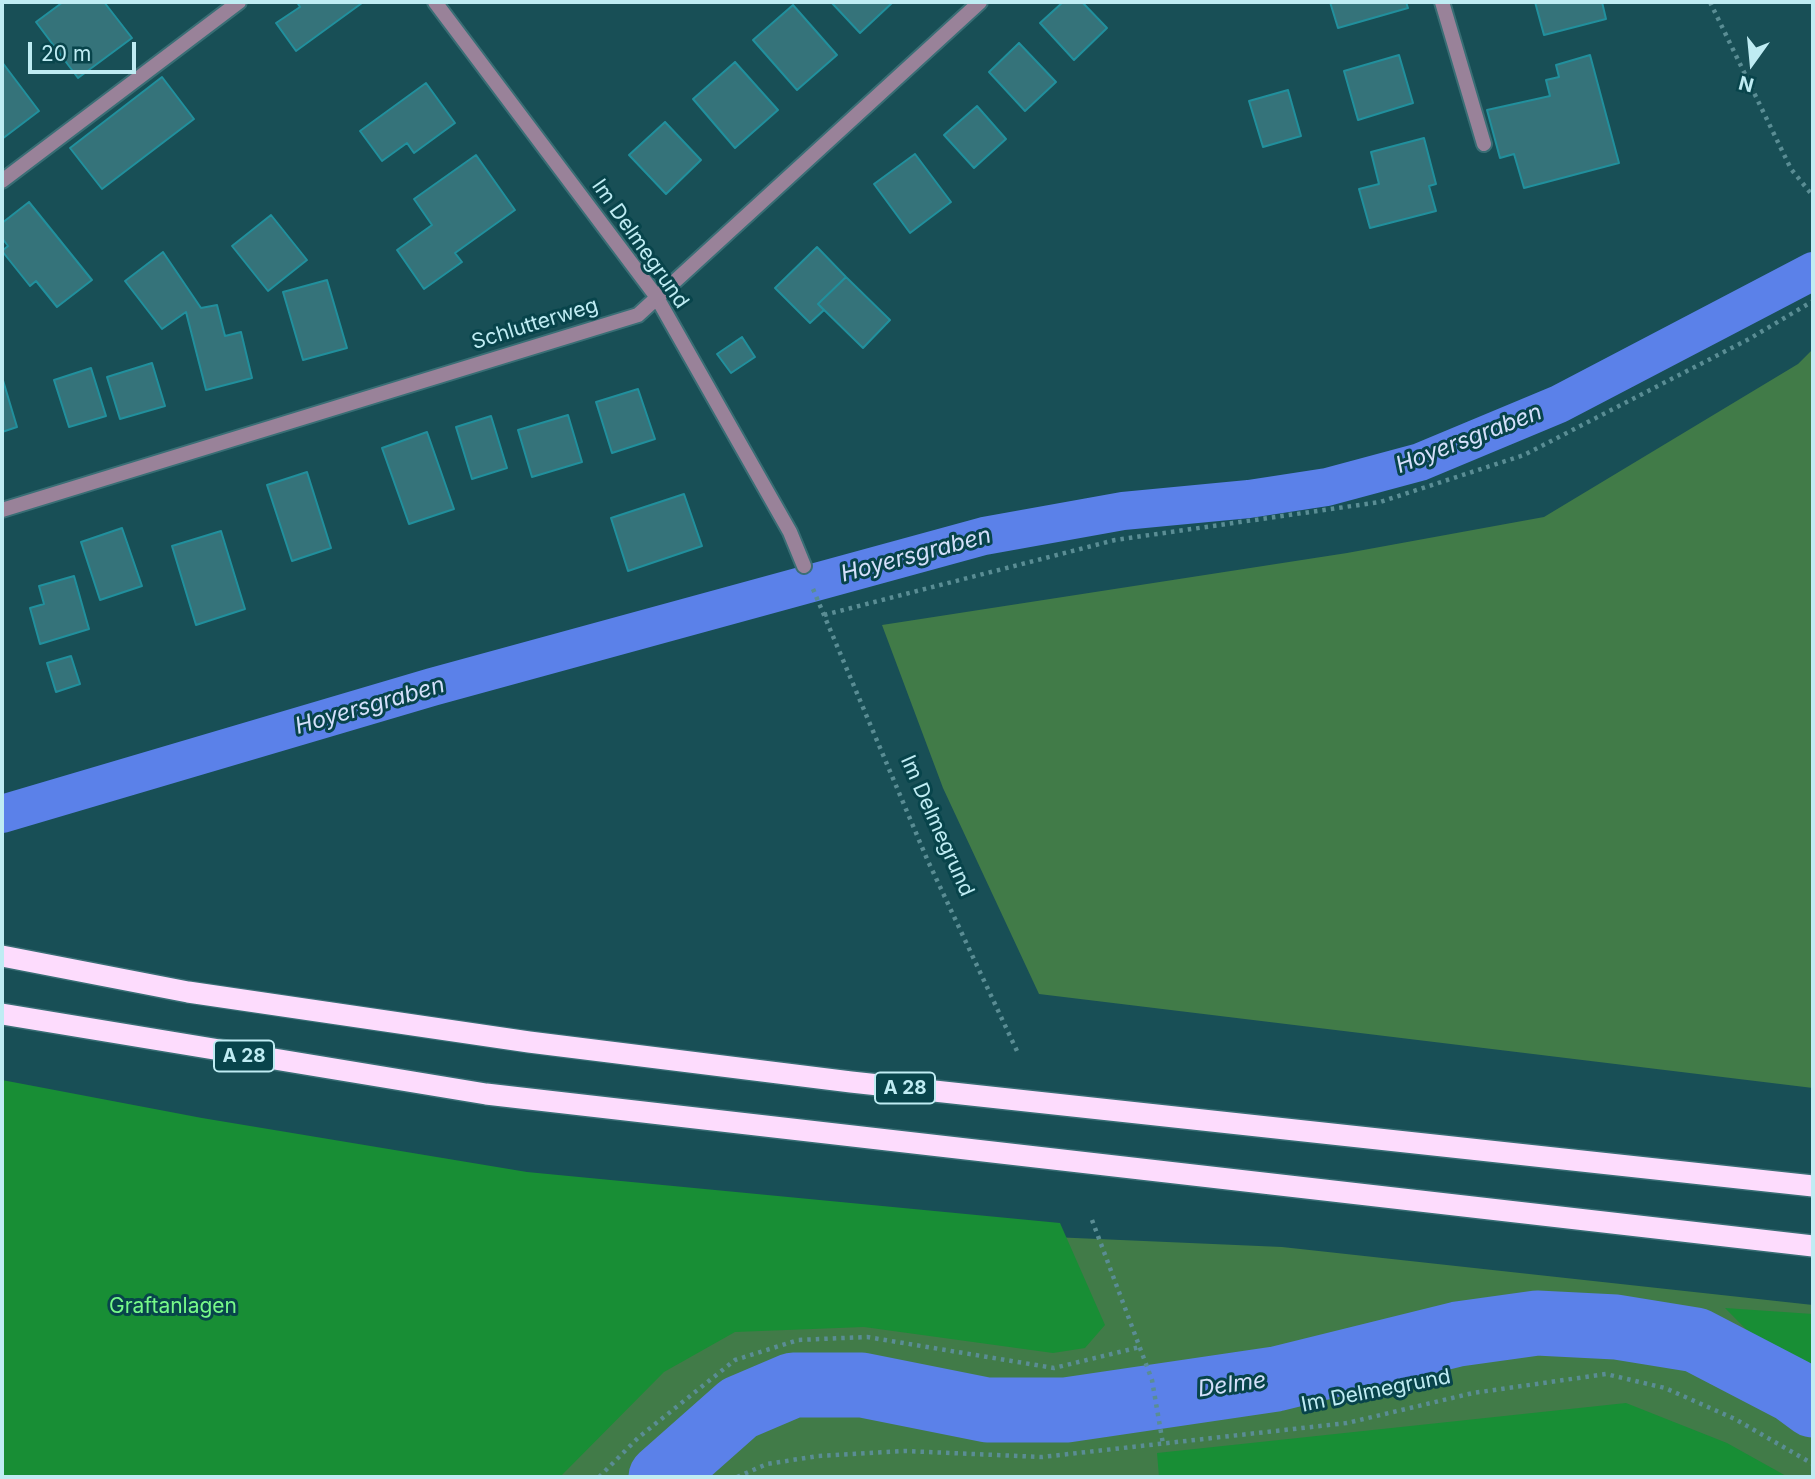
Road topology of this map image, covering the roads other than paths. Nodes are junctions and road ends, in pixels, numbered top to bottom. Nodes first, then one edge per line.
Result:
1 (239, 2) edge
2 (435, 2) edge
3 (980, 2) edge
4 (1442, 2) edge
5 (1484, 144) dead end
6 (2, 181) edge
7 (656, 296) junction
8 (2, 510) edge
9 (804, 566) dead end
10 (2, 957) edge
11 (2, 1014) edge
12 (1813, 1186) edge
13 (1813, 1245) edge

1 - 6 street
2 - 7 street, Im Delmegrund
3 - 7 street, Schlutterweg
4 - 5 street
7 - 8 street, Schlutterweg
7 - 9 street, Im Delmegrund
10 - 12 highway, A 28
11 - 13 highway, A 28

